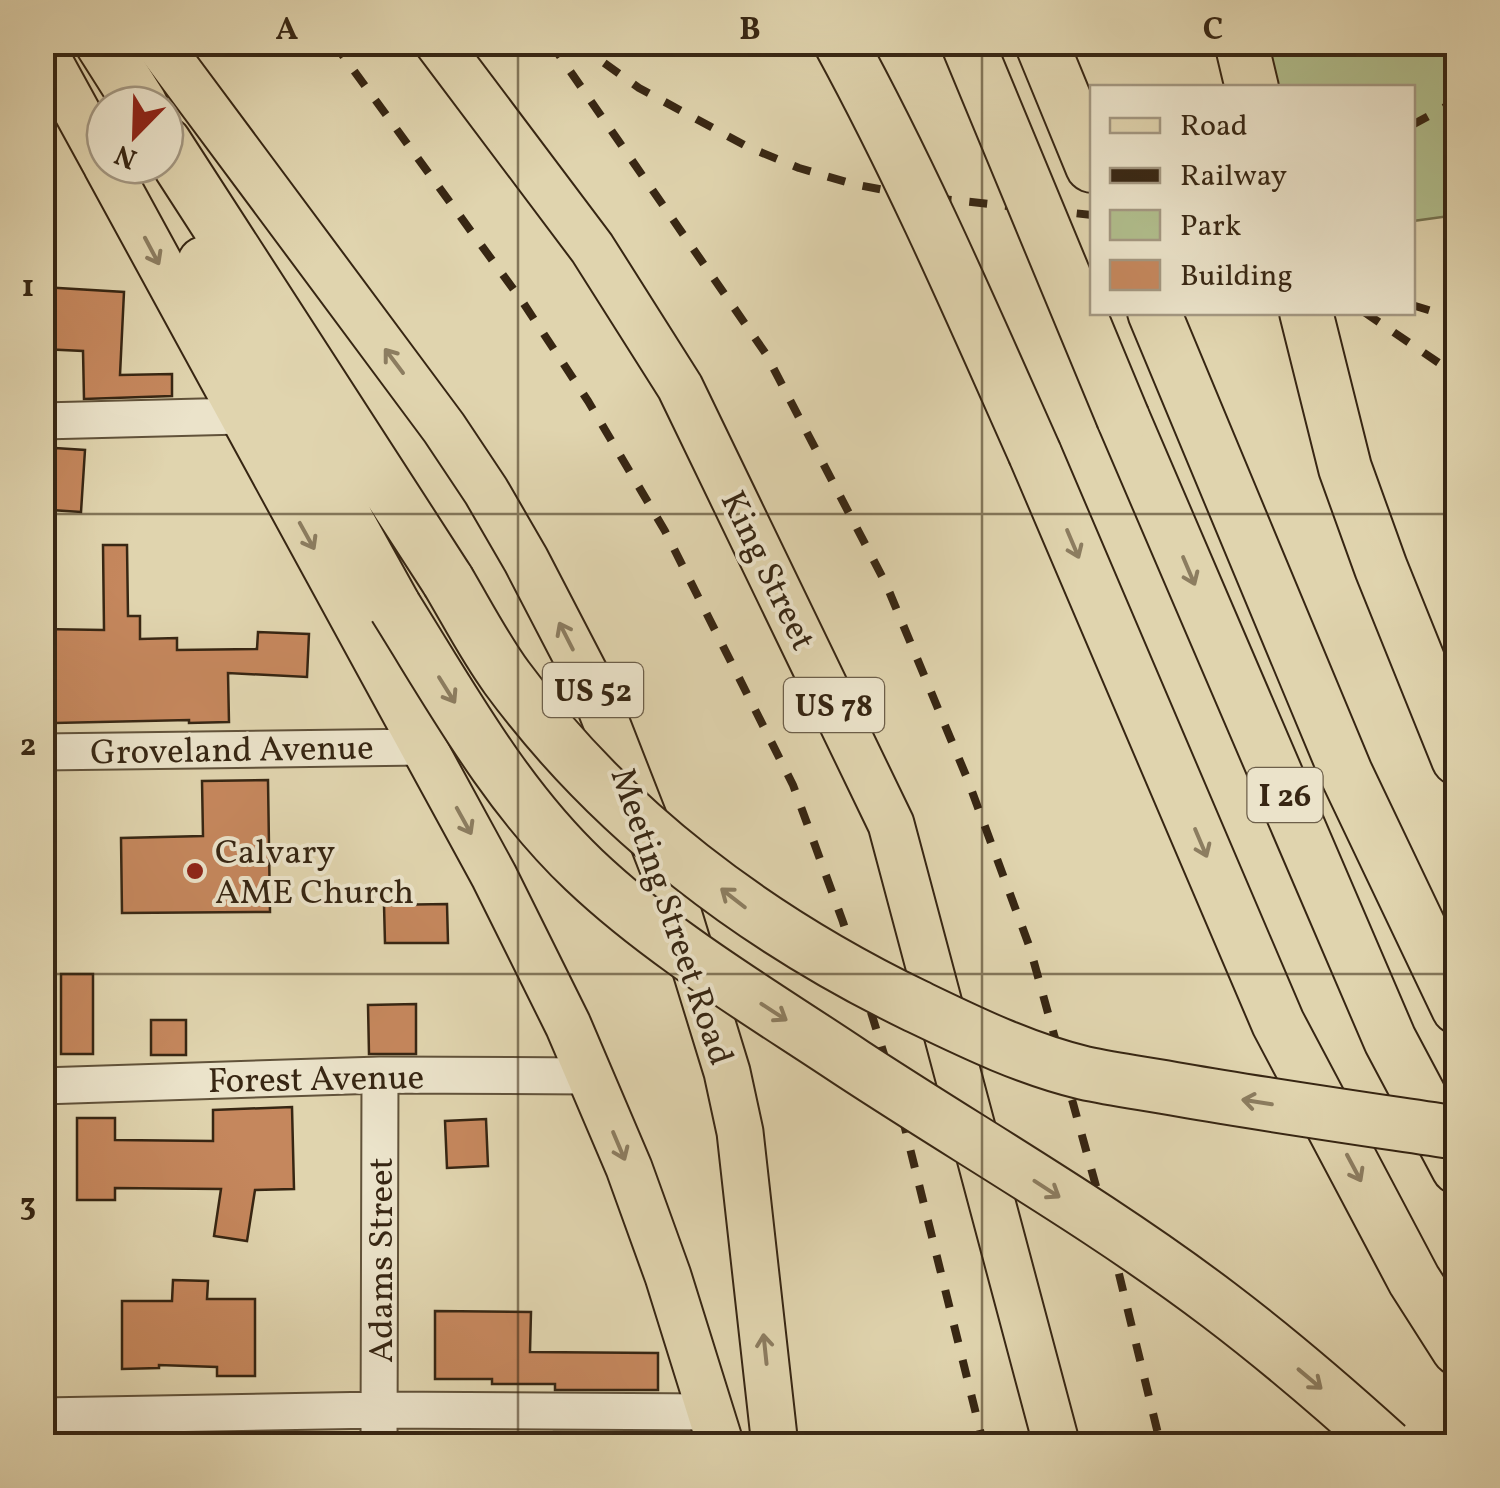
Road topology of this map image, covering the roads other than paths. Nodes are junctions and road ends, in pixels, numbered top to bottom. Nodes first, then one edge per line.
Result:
1 (76, 42) edge
2 (101, 42) edge
3 (157, 42) edge
4 (437, 42) edge
5 (840, 42) edge
6 (967, 42) edge
7 (1041, 42) edge
8 (1241, 42) edge
9 (42, 48) edge
10 (128, 85) edge
11 (1251, 85) edge
12 (76, 100) edge
13 (1090, 161) edge
14 (185, 174) edge
15 (117, 185) edge
16 (161, 185) edge
17 (1155, 315) edge
18 (1307, 315) edge
19 (241, 416) junction
20 (42, 421) edge
21 (422, 746) junction
22 (42, 752) edge
23 (1458, 759) edge
24 (1458, 1008) edge
25 (380, 1075) junction
26 (590, 1076) junction
27 (42, 1086) edge
28 (1458, 1134) edge
29 (1458, 1168) edge
30 (1458, 1349) edge
31 (379, 1410) junction
32 (42, 1416) edge
33 (592, 1428) edge
34 (716, 1429) edge
35 (379, 1446) edge
36 (775, 1446) edge
37 (1058, 1446) edge
38 (1387, 1446) edge

1 - 12 highway
2 - 10 highway
36 -> 3 main road, Meeting Street Road / US 52
4 - 37 main road, King Street / US 78
5 -> 30 highway, bridge
6 -> 29 highway, I 26, bridge
7 - 13 highway
8 - 11 highway
9 - 12 main road
28 -> 14 highway, bridge
15 -> 19 main road
16 -> 38 highway, bridge
17 - 24 highway, I 26
18 - 23 highway
19 - 20 street
19 -> 21 main road
21 - 22 street, Groveland Avenue
21 -> 26 main road
25 - 26 street, Forest Avenue
25 - 27 street, Forest Avenue
25 - 31 street, Adams Street
26 -> 34 main road
31 - 32 street
31 - 33 street
31 - 35 street, Adams Street
33 - 34 street

